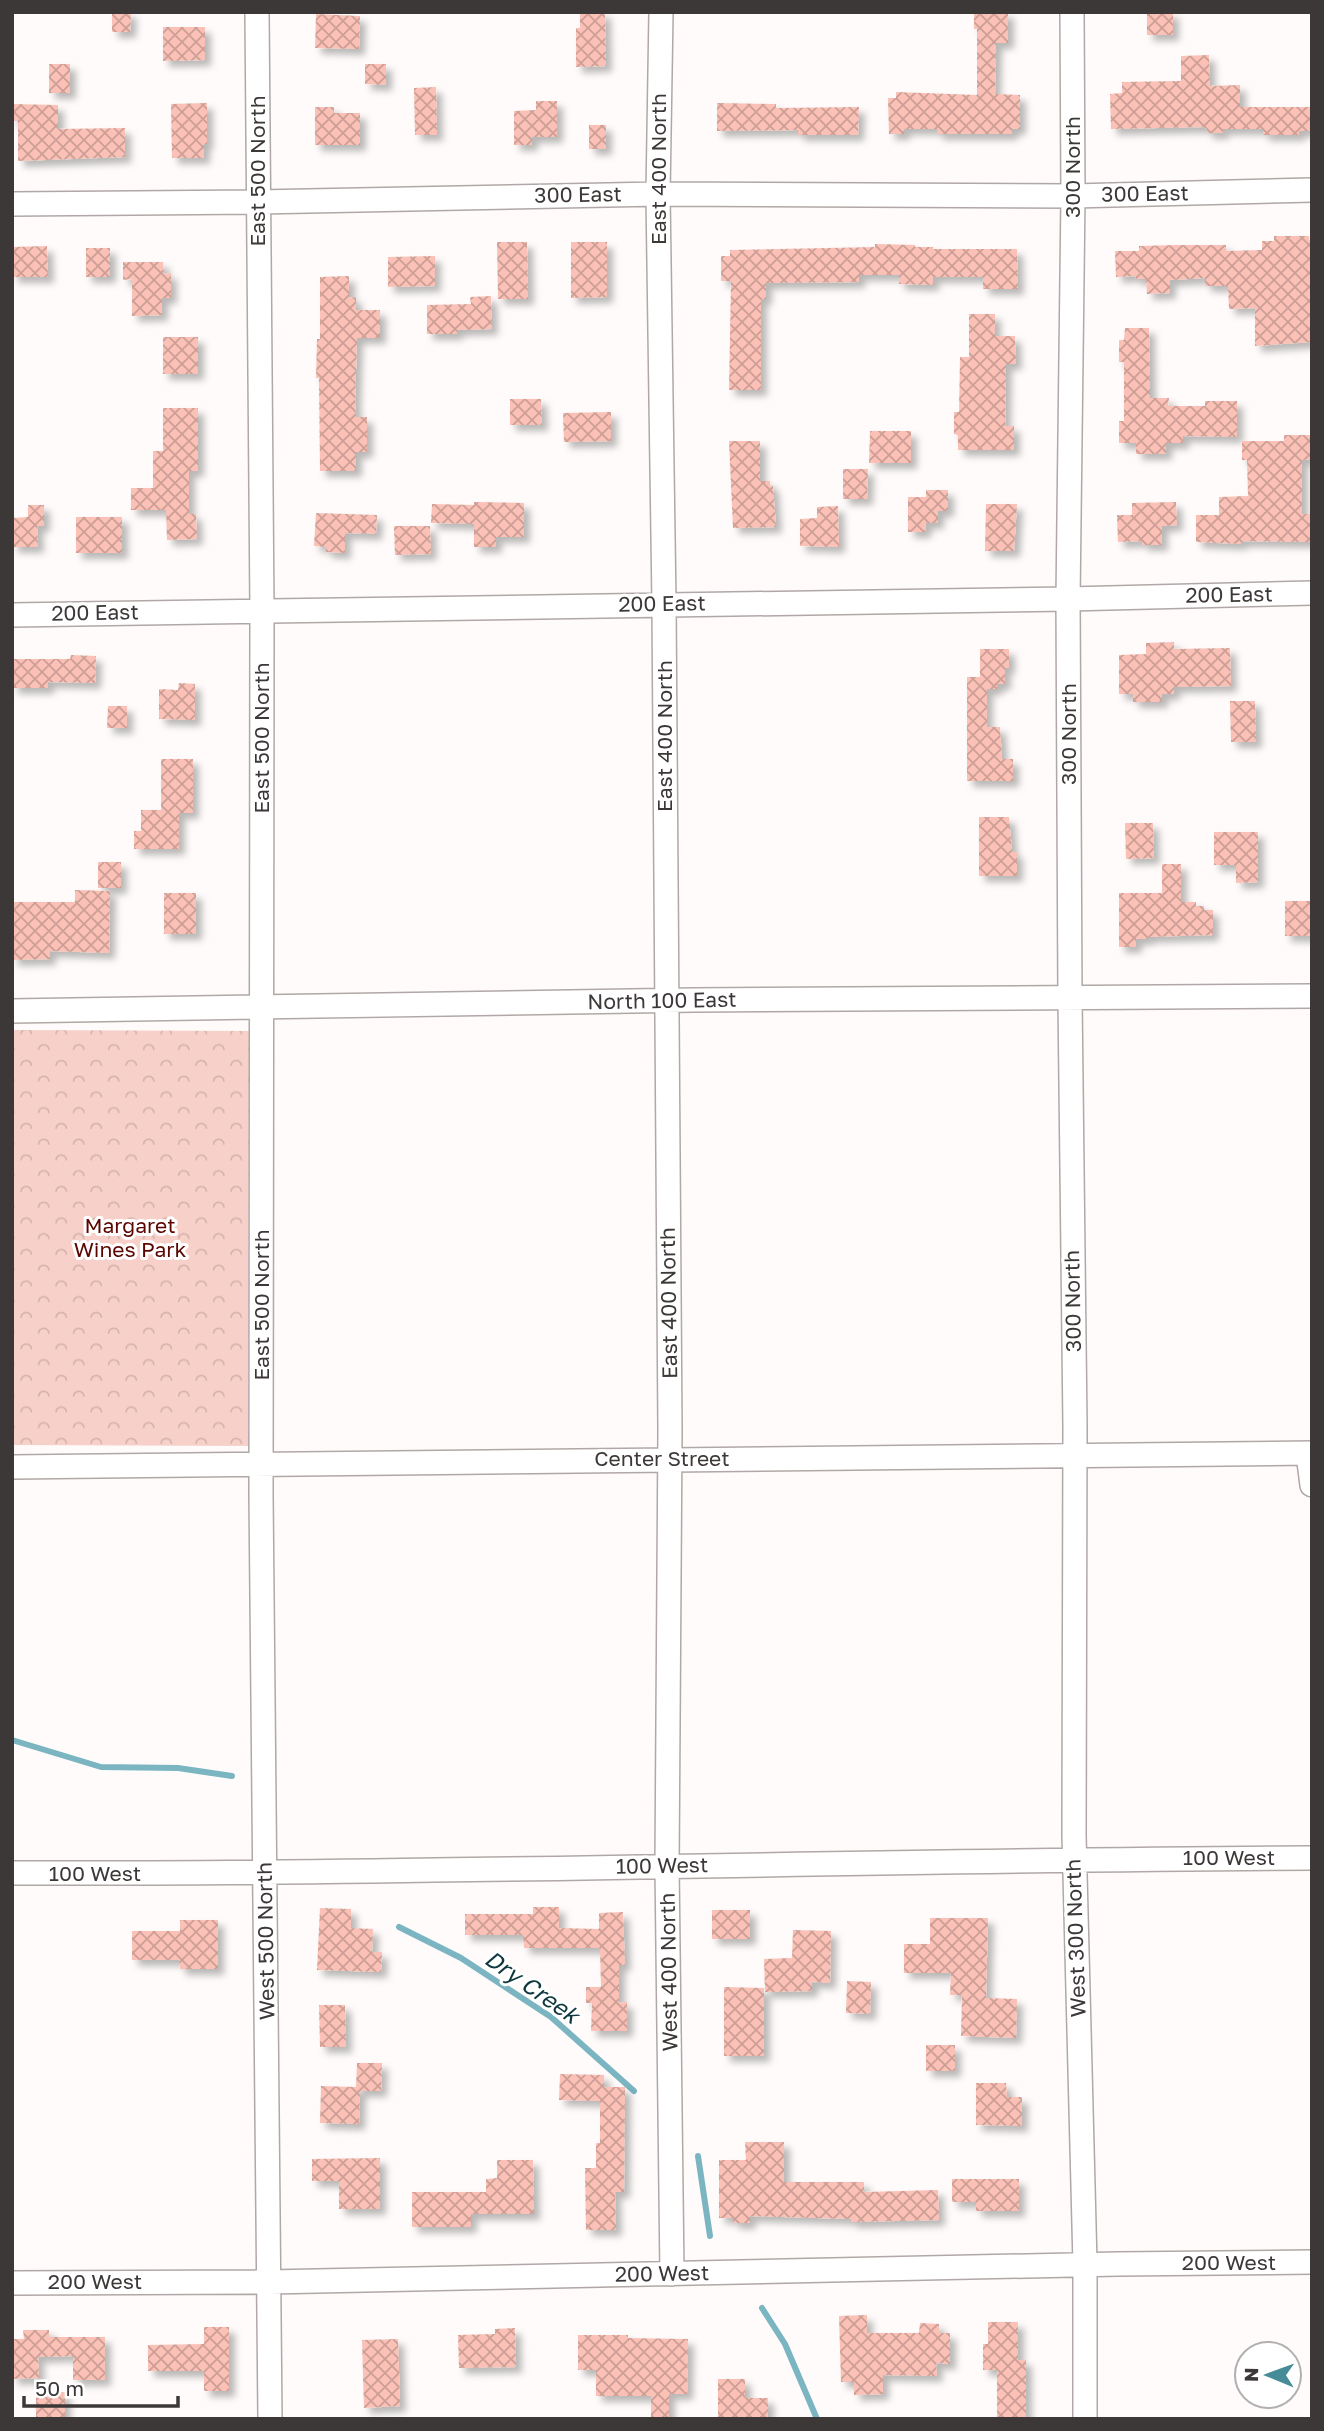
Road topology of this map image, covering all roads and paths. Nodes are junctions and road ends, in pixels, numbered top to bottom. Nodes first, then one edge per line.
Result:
1 (257, 12) edge
2 (661, 12) edge
3 (1072, 12) edge
4 (1312, 190) edge
5 (658, 194) junction
6 (1073, 196) junction
7 (258, 202) junction
8 (12, 204) edge
9 (1312, 593) edge
10 (1068, 599) junction
11 (664, 604) junction
12 (262, 610) junction
13 (12, 615) edge
14 (1312, 996) edge
15 (1070, 998) junction
16 (666, 1001) junction
17 (262, 1007) junction
18 (12, 1011) edge
19 (1310, 1454) edge
20 (1074, 1456) junction
21 (670, 1459) junction
22 (261, 1463) junction
23 (12, 1466) edge
24 (1312, 1485) edge
25 (1312, 1858) edge
26 (1074, 1859) junction
27 (667, 1866) junction
28 (12, 1874) edge
29 (266, 1874) junction
30 (1312, 2262) edge
31 (1084, 2264) junction
32 (672, 2274) junction
33 (269, 2282) junction
34 (12, 2283) edge
35 (270, 2419) edge
36 (1085, 2419) edge

1 - 7 street, East 500 North
2 - 5 street, East 400 North
3 - 6 street, 300 North
4 - 6 street, 300 East
5 - 6 street, 300 East
5 - 7 street, 300 East
5 - 11 street, East 400 North
6 - 10 street, 300 North
7 - 8 street, 300 East
7 - 12 street, East 500 North
9 - 10 street, 200 East
10 - 11 street, 200 East
10 - 15 street, 300 North
11 - 12 street, 200 East
11 - 16 street, East 400 North
12 - 13 street, 200 East
12 - 17 street, East 500 North
14 - 15 street, North 100 East
15 - 16 street, North 100 East
15 - 20 street, 300 North
16 - 17 street, North 100 East
16 - 21 street, East 400 North
17 - 18 street, North 100 East
17 - 22 street, East 500 North
19 - 20 street, Center Street
19 - 24 street
20 - 21 street, Center Street
20 - 26 street, West 300 North
21 - 22 street, Center Street
21 - 27 street, West 400 North
22 - 23 street, Center Street
22 - 29 street, West 500 North
25 - 26 street, 100 West
26 - 27 street, 100 West
26 - 31 street, West 300 North
27 - 29 street, 100 West
27 - 32 street, West 400 North
28 - 29 street, 100 West
29 - 33 street, West 500 North
30 - 31 street, 200 West
31 - 32 street, 200 West
31 - 36 street, West 300 North
32 - 33 street, 200 West
33 - 34 street, 200 West
33 - 35 street, West 500 North

